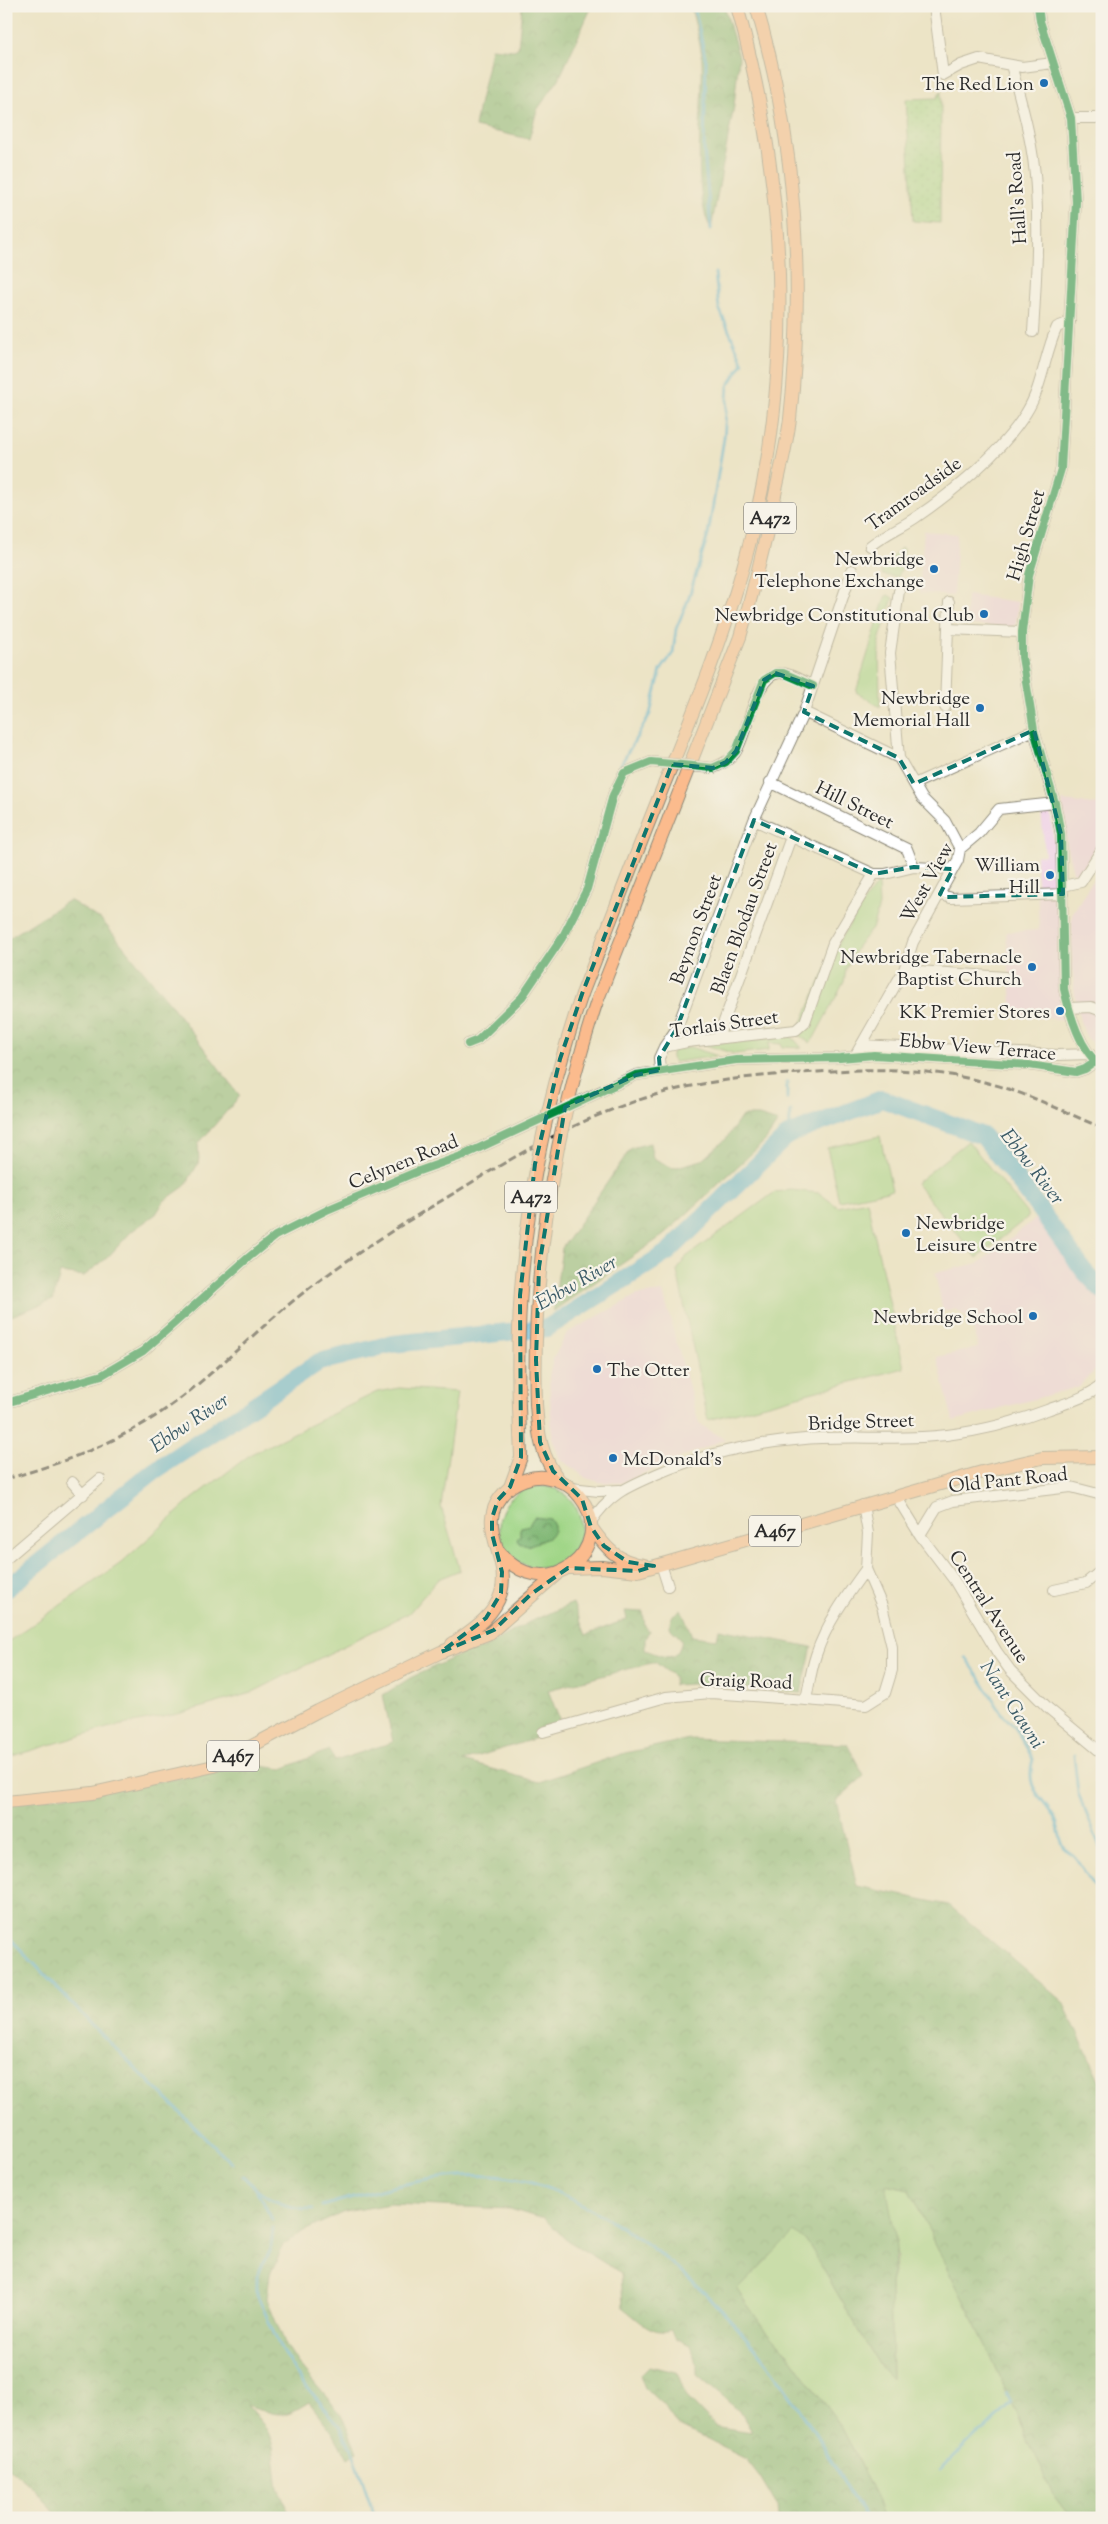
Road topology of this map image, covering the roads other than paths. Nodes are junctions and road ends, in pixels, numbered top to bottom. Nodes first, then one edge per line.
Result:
1 (737, 6) edge
2 (756, 6) edge
3 (934, 6) edge
4 (1038, 6) edge
5 (1053, 64) junction
6 (1011, 65) junction
7 (1070, 118) junction
8 (1102, 118) edge
9 (1070, 322) junction
10 (1033, 332) dead end
11 (870, 546) dead end
12 (852, 570) dead end
13 (899, 591) dead end
14 (949, 602) dead end
15 (948, 629) junction
16 (1022, 632) junction
17 (813, 686) junction
18 (945, 707) dead end
19 (804, 712) junction
20 (1034, 730) junction
21 (899, 758) junction
22 (770, 782) junction
23 (914, 784) junction
24 (1055, 803) junction
25 (754, 820) junction
26 (791, 837) junction
27 (1102, 849) edge
28 (960, 850) junction
29 (914, 867) junction
30 (953, 869) junction
31 (874, 874) junction
32 (1063, 890) junction
33 (940, 894) junction
34 (904, 970) junction
35 (1005, 977) dead end
36 (1068, 1008) junction
37 (1102, 1011) edge
38 (718, 1038) junction
39 (468, 1044) dead end
40 (861, 1045) junction
41 (664, 1047) junction
42 (854, 1056) junction
43 (1096, 1061) edge
44 (660, 1070) junction
45 (1102, 1385) edge
46 (6, 1403) edge
47 (1102, 1457) edge
48 (100, 1480) dead end
49 (72, 1482) dead end
50 (565, 1484) junction
51 (510, 1487) junction
52 (620, 1490) junction
53 (83, 1495) junction
54 (1102, 1495) edge
55 (896, 1496) junction
56 (863, 1505) junction
57 (591, 1525) junction
58 (920, 1535) junction
59 (497, 1550) junction
60 (6, 1559) edge
61 (658, 1565) junction
62 (866, 1569) junction
63 (1102, 1570) edge
64 (563, 1571) junction
65 (668, 1586) dead end
66 (1054, 1590) dead end
67 (441, 1652) junction
68 (806, 1700) junction
69 (543, 1732) dead end
70 (1102, 1753) edge
71 (6, 1802) edge

1 - 51 main road, A472, bridge
2 - 50 main road, A472, bridge
3 - 6 street
4 - 5 street, High Street
5 - 6 street
5 - 7 street, High Street
6 - 10 street, Hall's Road
7 - 8 street
7 - 9 street, High Street
9 - 11 street, Tramroadside
9 - 16 street, High Street
12 - 17 street
13 - 21 street
14 - 15 street
15 - 16 street
15 - 18 street
16 - 20 street, High Street
17 - 19 street
17 - 39 street, bridge
19 - 21 street
19 - 22 street, Beynon Street
20 - 23 street
20 - 24 street, High Street
21 - 23 street
22 - 25 street, Beynon Street
22 - 29 street, Hill Street
23 - 28 street
24 - 28 street, West View
24 - 32 street, High Street
25 - 26 street
25 - 41 street, Beynon Street
26 - 31 street
26 - 38 street, Blaen Blodau Street
27 - 32 street
28 - 30 street, West View
29 - 30 street
29 - 31 street
30 - 33 street, West View
31 - 38 street, Torlais Street
32 - 33 street
32 - 36 street, High Street
33 - 34 street, West View
34 - 35 street
34 - 40 street, West View
36 - 37 street
36 - 43 street, High Street
38 - 41 street, Torlais Street
40 - 42 street, West View
40 - 43 street
41 - 44 street, Torlais Street
42 - 43 street, Ebbw View Terrace
42 - 44 street, Celynen Road
44 - 46 street, Celynen Road
45 - 52 street, Bridge Street
47 - 55 main road, A467
48 - 53 street
49 - 53 street
50 - 51 main road
50 - 52 street, Bridge Street
50 - 57 main road, A472
51 - 59 main road, A472
52 - 57 street, Bridge Street
53 - 60 street
54 - 58 street, Old Pant Road
55 - 56 main road, A467
55 - 58 street
56 - 61 main road, A467
56 - 62 street
57 - 61 main road, A467
57 - 64 main road
58 - 70 street, Central Avenue
59 - 64 main road
59 - 67 main road, A467
61 - 64 main road, A467
61 - 65 street
62 - 68 street, Graig Road
62 - 68 street
63 - 66 street
64 - 67 main road, A467
67 - 71 main road, A467
68 - 69 street, Graig Road

